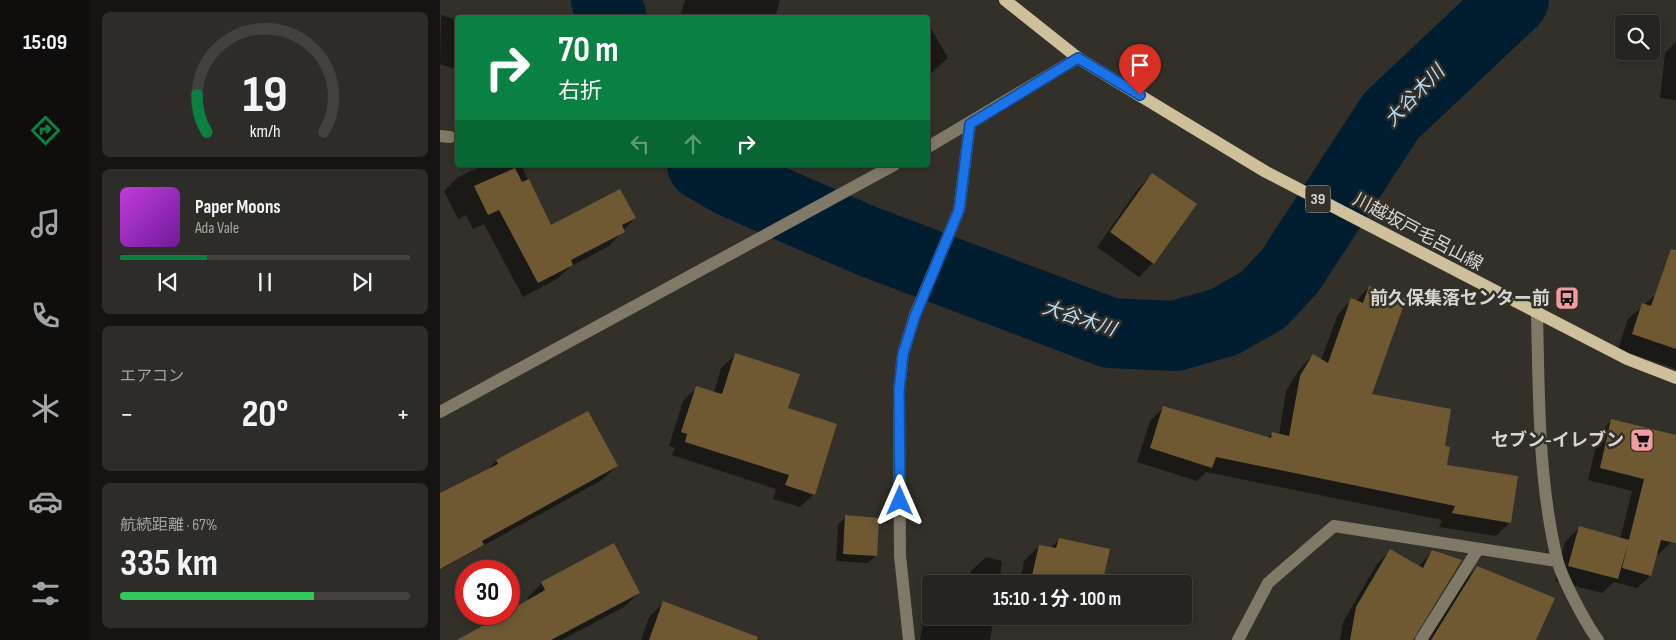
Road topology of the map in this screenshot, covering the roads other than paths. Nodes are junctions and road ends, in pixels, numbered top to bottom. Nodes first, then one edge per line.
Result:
1 (1004, 0) edge
2 (1078, 58) junction
3 (970, 124) junction
4 (930, 146) edge
5 (889, 167) edge
6 (1537, 314) junction
7 (1676, 378) edge
8 (440, 412) edge
9 (1478, 549) junction
10 (1557, 561) junction
11 (1587, 635) edge
12 (909, 640) edge
13 (1238, 640) edge
14 (1421, 640) edge
15 (1598, 640) edge

1 - 2 main road, 川越坂戸毛呂山線 / 39
2 - 3 street
2 - 6 main road, 川越坂戸毛呂山線 / 39
3 - 4 street
3 - 12 street
5 - 8 street
6 - 7 main road, 川越坂戸毛呂山線 / 39
6 - 10 street
9 - 10 street
9 - 13 street
9 - 14 street
10 - 11 street
11 - 15 street

